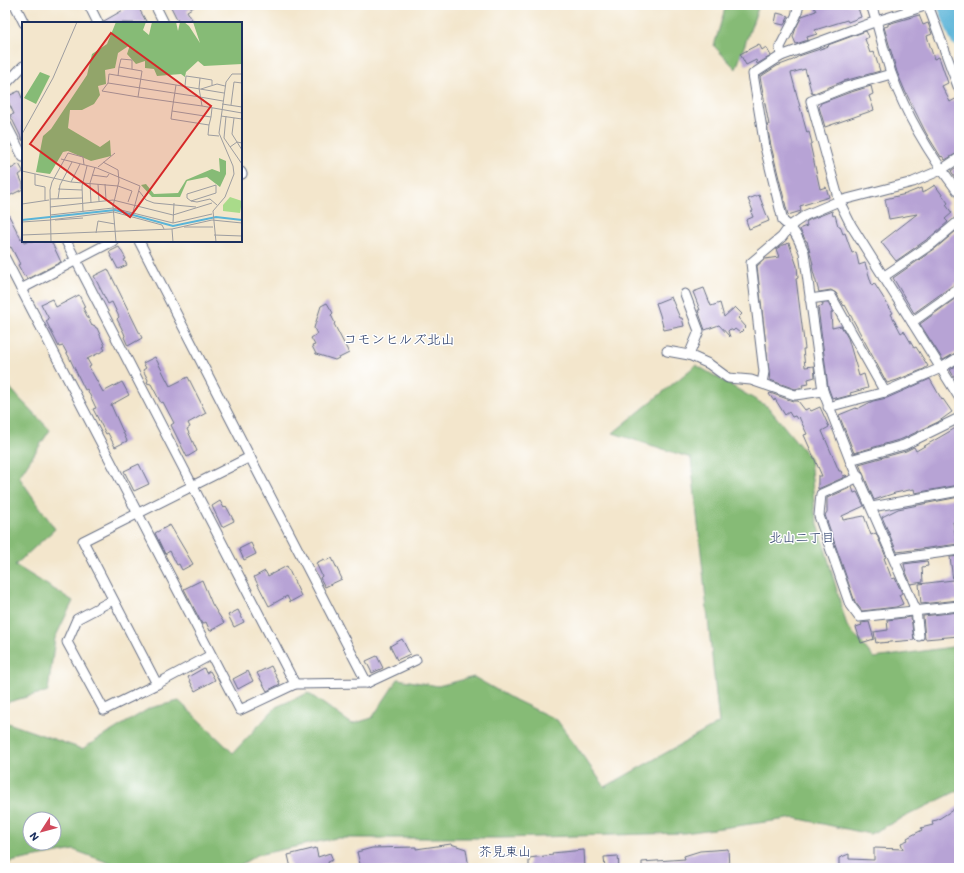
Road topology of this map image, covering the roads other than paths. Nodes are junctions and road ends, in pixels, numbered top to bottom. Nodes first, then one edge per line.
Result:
1 (15, 5) edge
2 (89, 5) edge
3 (155, 5) edge
4 (798, 5) edge
5 (871, 5) edge
6 (928, 5) edge
7 (24, 22) edge
8 (98, 22) edge
9 (164, 22) edge
10 (877, 22) junction
11 (781, 56) junction
12 (22, 67) edge
13 (891, 74) junction
14 (5, 84) edge
15 (959, 89) edge
16 (5, 122) edge
17 (22, 155) edge
18 (959, 158) edge
19 (941, 170) junction
20 (959, 193) edge
21 (839, 201) junction
22 (959, 221) edge
23 (790, 226) junction
24 (67, 242) edge
25 (111, 242) edge
26 (140, 242) edge
27 (5, 258) edge
28 (76, 260) junction
29 (883, 277) junction
30 (22, 289) junction
31 (959, 289) edge
32 (685, 294) dead end
33 (810, 299) junction
34 (912, 322) junction
35 (667, 351) dead end
36 (689, 355) junction
37 (959, 357) edge
38 (941, 368) junction
39 (762, 383) junction
40 (823, 391) junction
41 (885, 392) junction
42 (959, 397) edge
43 (828, 407) junction
44 (959, 418) edge
45 (250, 456) junction
46 (850, 460) junction
47 (859, 477) junction
48 (192, 485) junction
49 (959, 491) edge
50 (872, 507) junction
51 (137, 513) junction
52 (959, 550) edge
53 (895, 559) junction
54 (113, 600) junction
55 (959, 606) edge
56 (916, 610) junction
57 (920, 636) dead end
58 (211, 655) junction
59 (416, 660) dead end
60 (367, 683) junction
61 (157, 684) junction
62 (295, 684) junction

1 - 7 street
2 - 8 street
3 - 9 street
4 - 11 street
5 - 10 street
6 - 10 street
6 - 15 street
10 - 11 street
10 - 13 street
11 - 23 street
12 - 14 street
13 - 19 street
13 - 21 street
16 - 17 street
18 - 19 street
19 - 20 street
19 - 21 street
21 - 23 street
21 - 29 street
22 - 29 street
23 - 33 street
23 - 39 street
24 - 28 street
25 - 28 street
26 - 45 street
27 - 30 street
28 - 30 street
28 - 48 street
29 - 34 street
30 - 51 street
31 - 34 street
32 - 36 street
33 - 40 street
33 - 41 street
34 - 38 street
35 - 36 street
36 - 39 street
37 - 38 street
38 - 41 street
38 - 42 street
39 - 40 street
40 - 43 street
41 - 43 street
43 - 46 street
44 - 46 street
45 - 48 street
45 - 60 street
46 - 47 street
47 - 50 street
47 - 56 street
48 - 51 street
48 - 62 street
49 - 50 street
50 - 53 street
51 - 54 street
51 - 58 street
52 - 53 street
53 - 56 street
54 - 61 street
54 - 61 street
55 - 56 street
56 - 57 street
58 - 61 street
58 - 62 street
59 - 60 street
60 - 62 street

